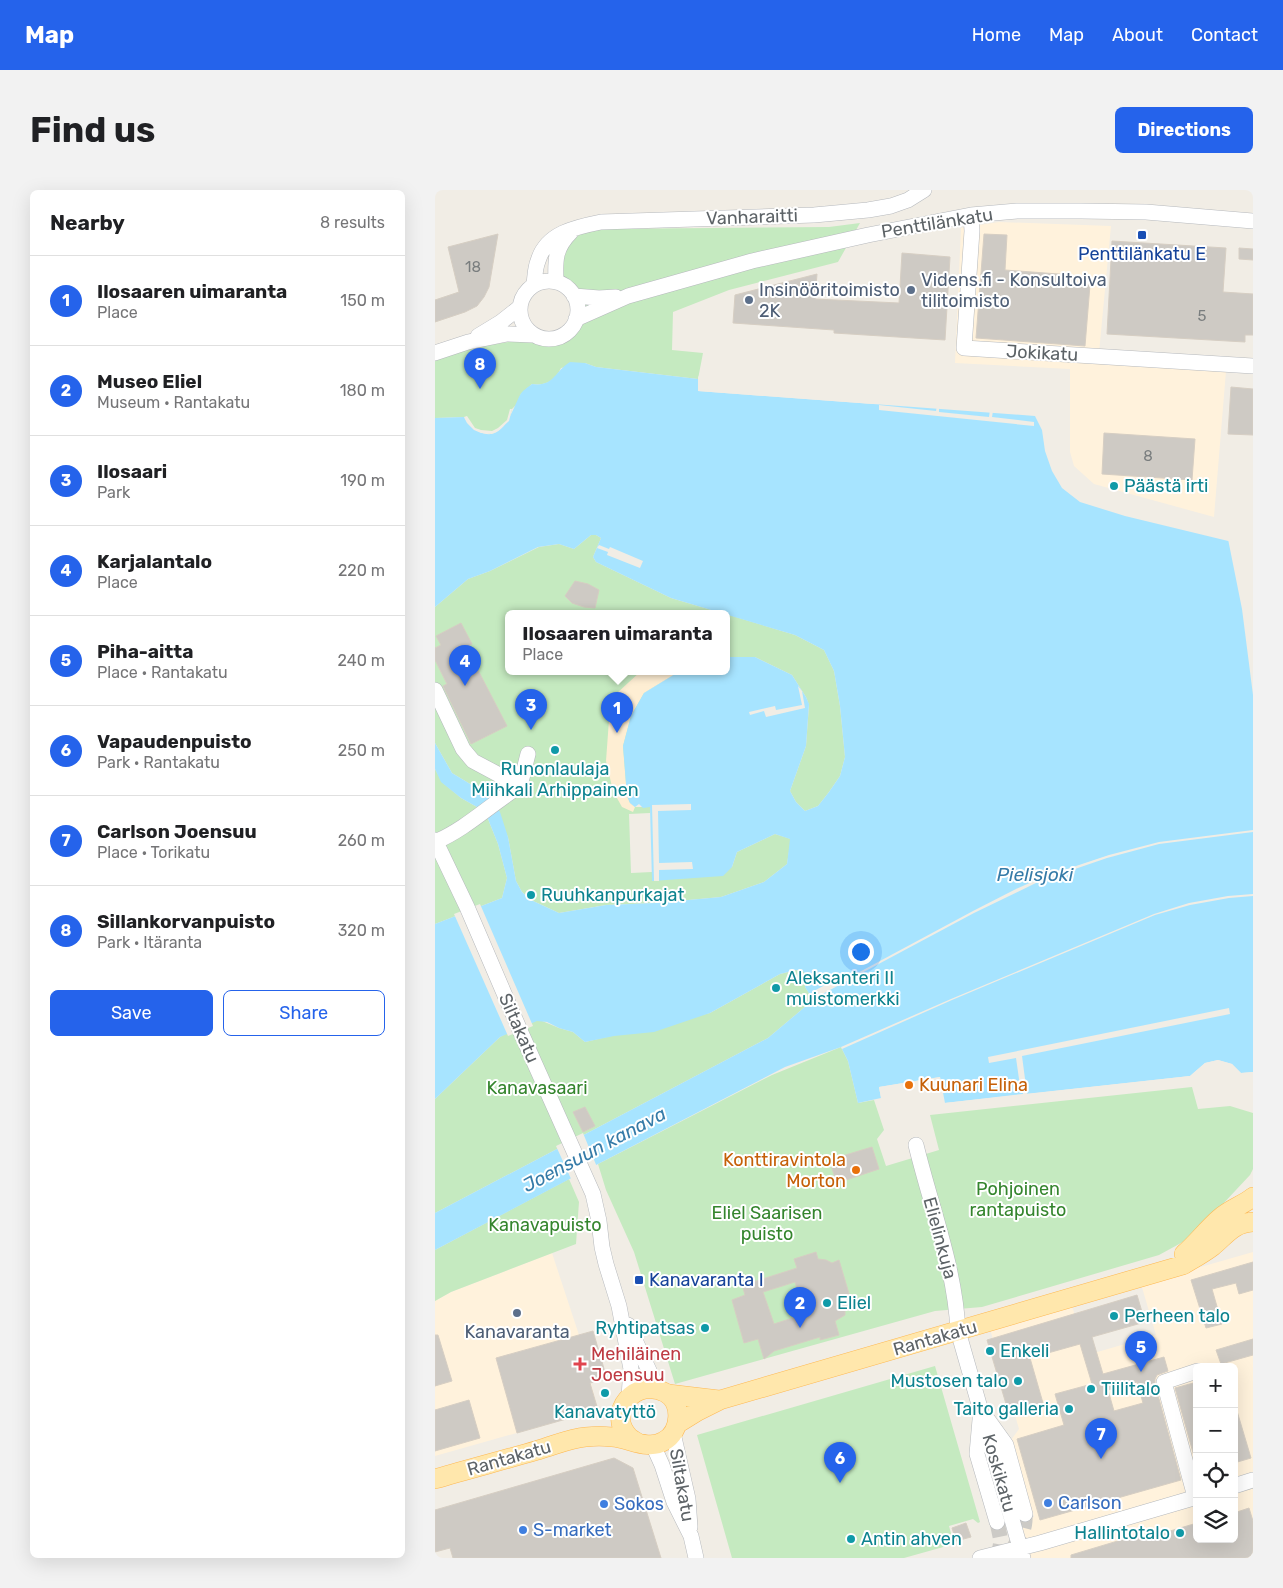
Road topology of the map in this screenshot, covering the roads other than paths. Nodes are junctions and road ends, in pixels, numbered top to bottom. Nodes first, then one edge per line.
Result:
1 (924, 190) edge
2 (971, 215) junction
3 (1253, 221) edge
4 (575, 227) junction
5 (556, 282) junction
6 (534, 284) junction
7 (574, 296) junction
8 (628, 296) junction
9 (519, 306) junction
10 (576, 320) junction
11 (533, 335) junction
12 (468, 342) junction
13 (435, 353) edge
14 (1253, 366) edge
15 (435, 690) edge
16 (528, 754) dead end
17 (520, 786) junction
18 (435, 841) edge
19 (916, 1145) dead end
20 (1253, 1197) edge
21 (1253, 1222) edge
22 (1150, 1276) junction
23 (619, 1306) junction
24 (958, 1331) junction
25 (1193, 1372) edge
26 (663, 1392) junction
27 (627, 1399) junction
28 (721, 1400) junction
29 (981, 1411) junction
30 (675, 1429) junction
31 (584, 1437) junction
32 (646, 1444) junction
33 (435, 1479) edge
34 (1253, 1480) edge
35 (1238, 1485) edge
36 (1193, 1486) edge
37 (1193, 1498) edge
38 (1025, 1514) tunnel mouth
39 (997, 1522) tunnel mouth
40 (691, 1536) junction
41 (1022, 1553) edge
42 (697, 1558) edge
43 (980, 1558) edge

1 - 4 street, Vanharaitti
2 - 3 street, Penttilänkatu
2 - 8 street, Penttilänkatu
2 - 14 street, Jokikatu
4 - 5 street
4 - 6 street, Vanharaitti
5 - 6 street
5 - 7 street
6 - 9 street
7 - 8 street, Penttilänkatu
7 - 10 street
8 - 10 street, Penttilänkatu
9 - 11 street
9 - 12 street
10 - 11 street
11 - 12 street
12 - 13 street
15 - 17 street
16 - 17 street
17 - 18 street
18 - 23 street, Siltakatu
19 - 24 street, Elielinkuja
20 - 22 main road, Rantakatu
21 - 22 main road, Rantakatu
22 - 24 main road, Rantakatu
23 - 26 street, Siltakatu
23 - 27 street, Siltakatu
24 - 28 main road, Rantakatu
24 - 29 street, Koskikatu
25 - 36 street
26 - 27 main road
26 - 28 main road, Rantakatu
26 - 30 main road
27 - 31 main road, Rantakatu
27 - 32 main road
28 - 30 main road, Rantakatu
29 - 38 street
29 - 39 street
29 - 41 street, Koskikatu
30 - 32 main road
30 - 40 street, Siltakatu
31 - 32 main road, Rantakatu
31 - 33 main road, Rantakatu
32 - 40 street, Siltakatu
34 - 35 street
37 - 41 street
40 - 42 street, Siltakatu
41 - 43 street

